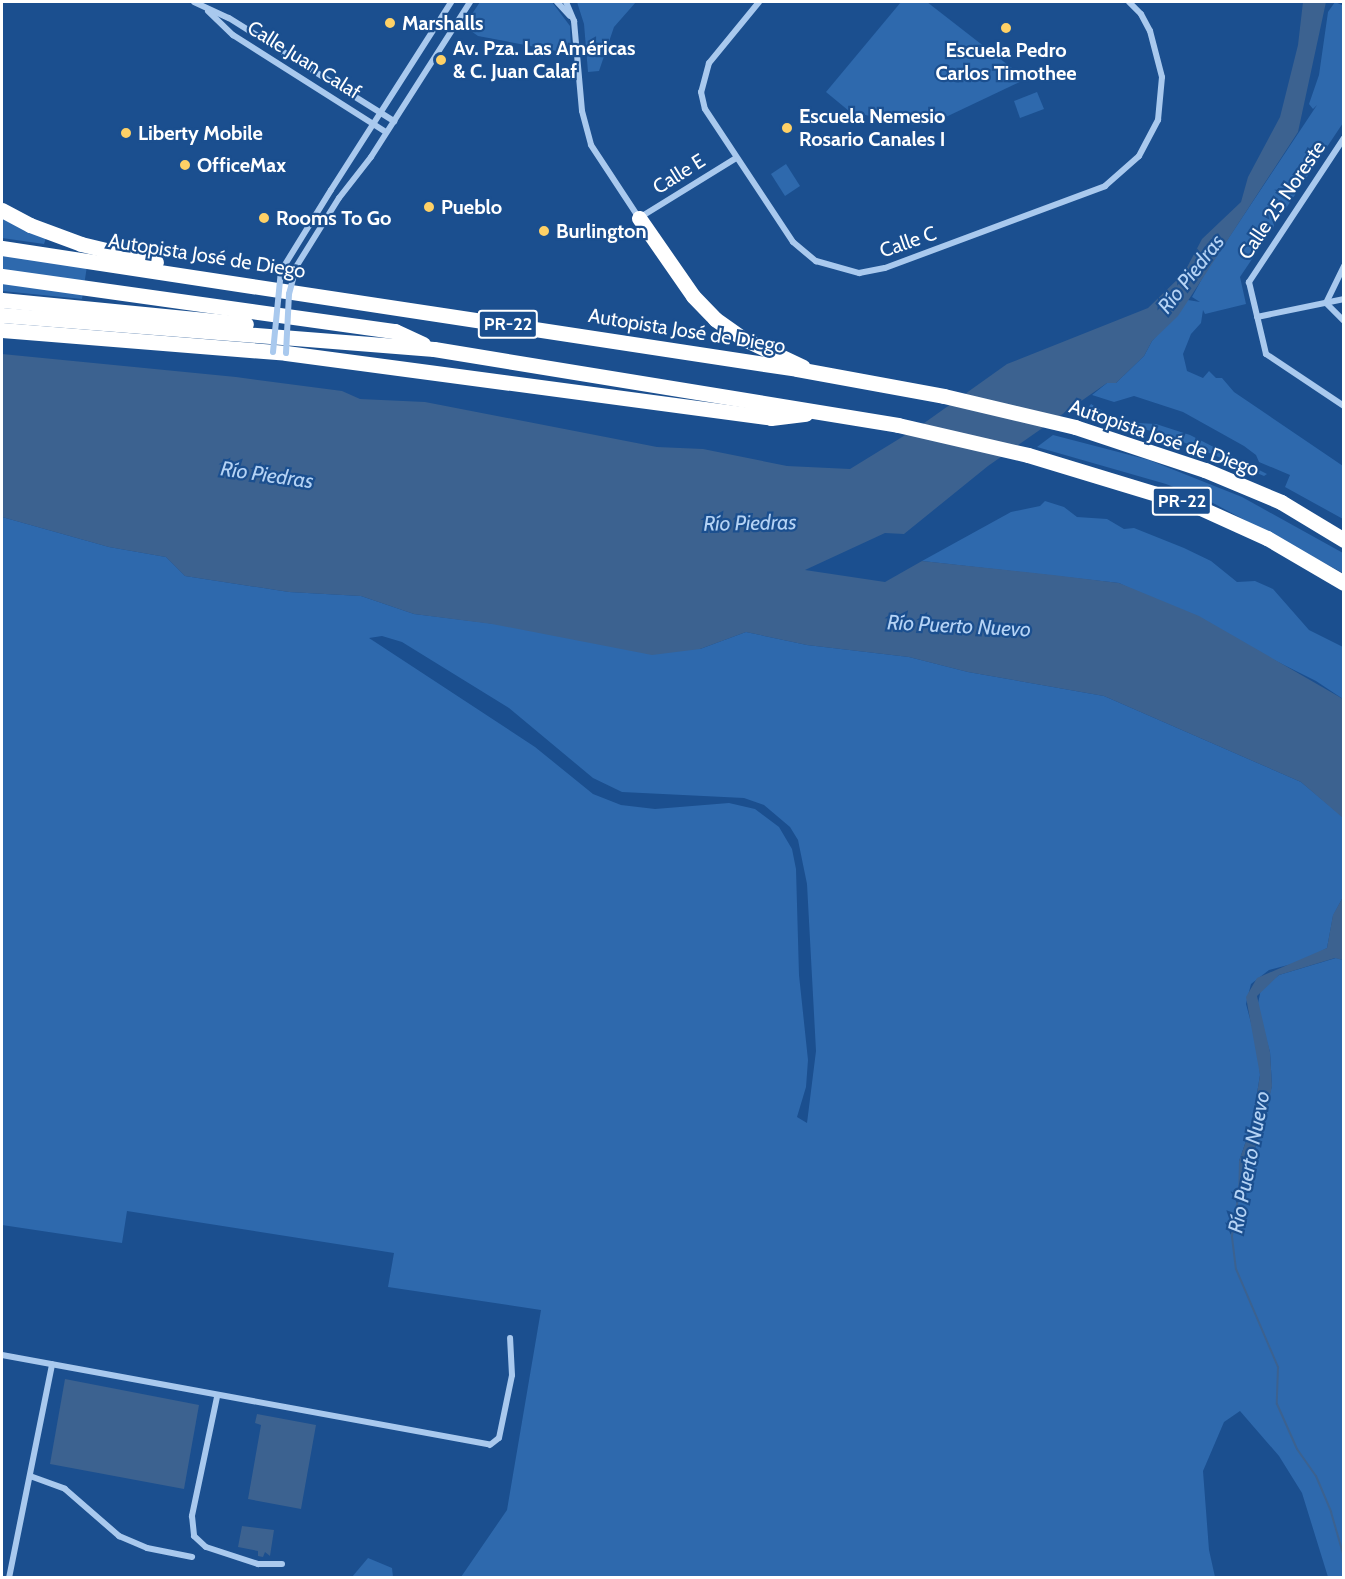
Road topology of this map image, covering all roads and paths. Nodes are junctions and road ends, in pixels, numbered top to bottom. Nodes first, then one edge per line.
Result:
1 (194, 2) edge
2 (451, 2) edge
3 (470, 2) edge
4 (557, 2) edge
5 (566, 2) edge
6 (759, 2) edge
7 (1129, 2) edge
8 (208, 10) junction
9 (574, 21) junction
10 (381, 113) junction
11 (393, 121) junction
12 (373, 124) junction
13 (386, 132) junction
14 (1344, 138) edge
15 (736, 158) junction
16 (2, 210) edge
17 (639, 219) junction
18 (2, 248) edge
19 (1344, 266) edge
20 (2, 276) edge
21 (205, 277) junction
22 (1344, 299) edge
23 (2, 300) edge
24 (1326, 303) junction
25 (2, 315) edge
26 (1257, 317) junction
27 (1344, 321) edge
28 (2, 330) edge
29 (316, 338) junction
30 (434, 349) junction
31 (279, 353) junction
32 (811, 372) junction
33 (1344, 406) edge
34 (825, 412) junction
35 (1344, 540) edge
36 (1344, 583) edge
37 (510, 1338) dead end
38 (2, 1355) edge
39 (52, 1365) junction
40 (217, 1397) junction
41 (30, 1476) junction
42 (192, 1557) dead end
43 (282, 1564) dead end
44 (9, 1578) edge

1 - 8 street, Calle Juan Calaf
2 - 10 street
3 - 11 street
4 - 9 street
5 - 9 street
6 - 15 street, Calle C
7 - 15 street, Calle C
8 - 10 street, Calle Juan Calaf
8 - 12 street, Calle Juan Calaf
9 - 17 street
10 - 11 street, Calle Juan Calaf
10 - 12 street
11 - 13 street
12 - 13 street, Calle Juan Calaf
12 - 31 street, bridge
13 - 31 street, bridge
14 - 26 street, Calle 25 Noreste
15 - 17 street, Calle E
16 - 21 highway
17 - 32 highway
18 - 21 highway, Autopista José de Diego / PR-22
19 - 24 street
20 - 30 highway
21 - 32 highway, Autopista José de Diego / PR-22
22 - 24 street
23 - 29 highway
24 - 26 street
24 - 27 street
25 - 29 highway, PR-22
26 - 33 street, Calle 25 Noreste
28 - 31 highway
29 - 30 highway, PR-22
30 - 34 highway, PR-22
31 - 34 highway
32 - 35 highway, Autopista José de Diego / PR-22
34 - 36 highway, PR-22
37 - 40 street
38 - 39 street
39 - 40 street
39 - 41 street
40 - 43 street
41 - 42 street
41 - 44 street

